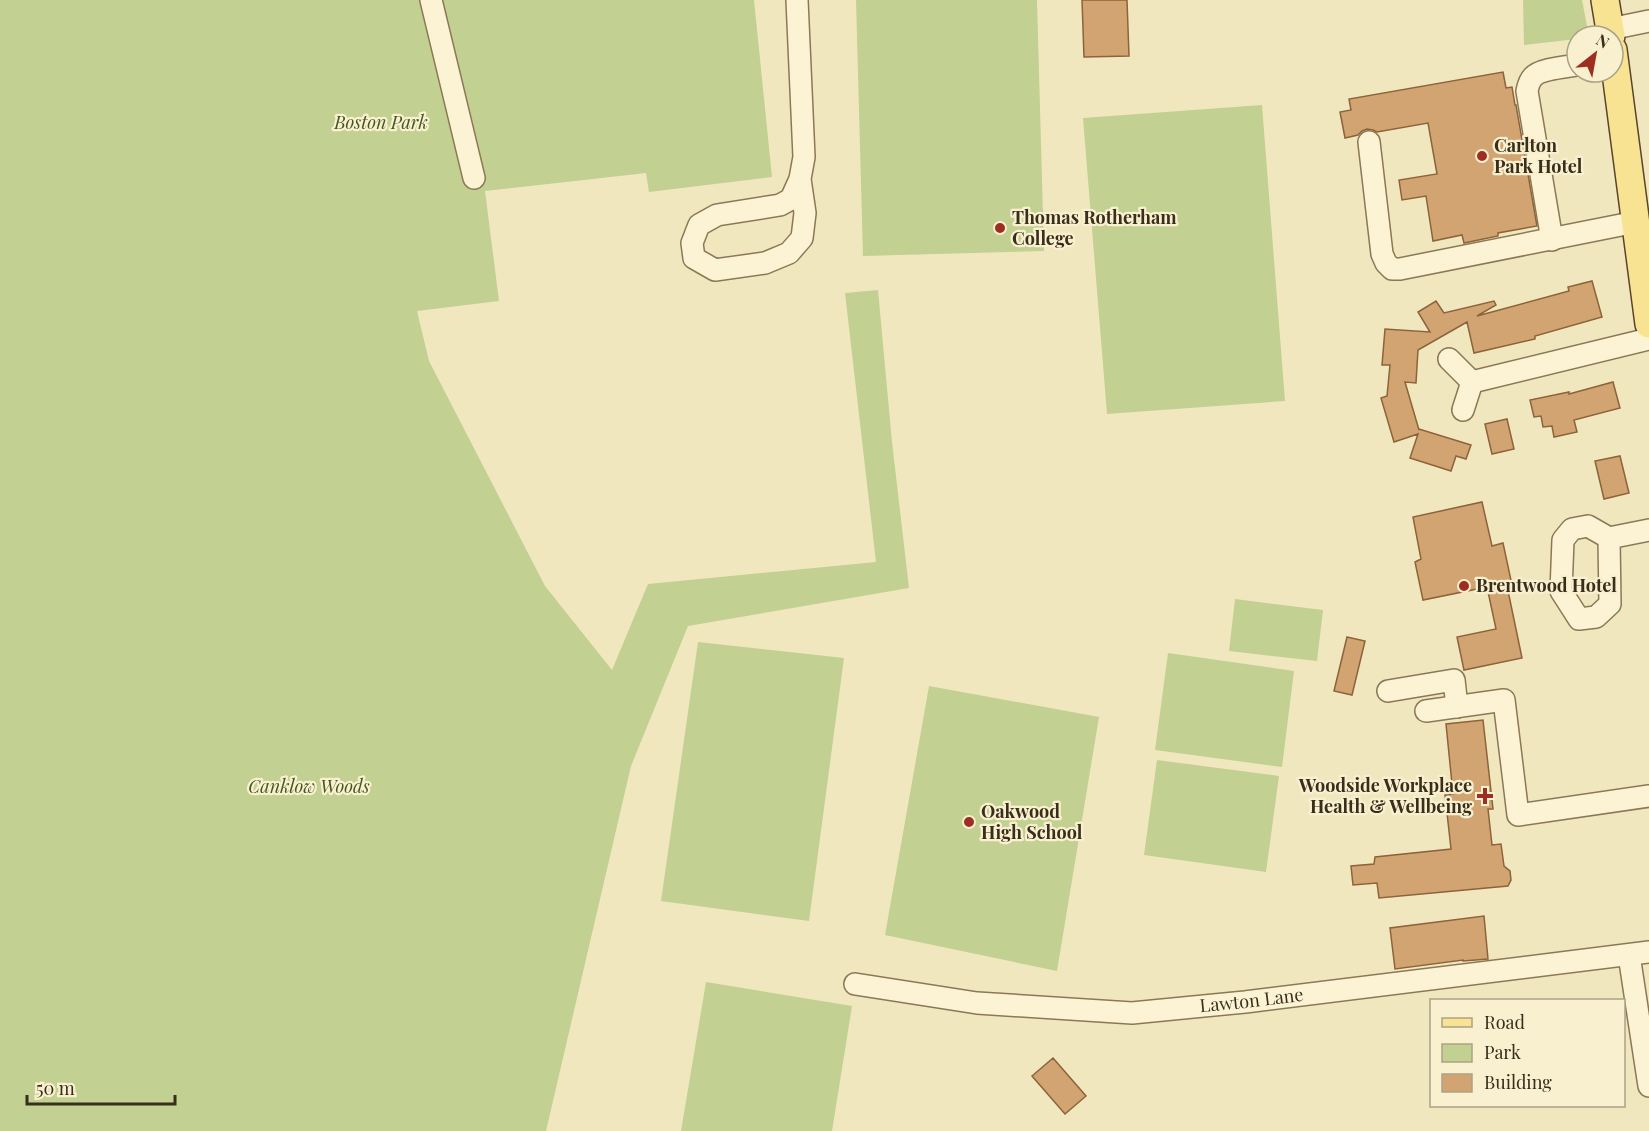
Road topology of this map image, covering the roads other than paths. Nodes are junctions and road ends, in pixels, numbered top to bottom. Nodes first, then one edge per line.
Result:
1 (431, 0) edge
2 (797, 0) edge
3 (1605, 0) edge
4 (1649, 21) edge
5 (1609, 24) edge
6 (1625, 37) edge
7 (1565, 67) edge
8 (1617, 84) edge
9 (1370, 142) dead end
10 (474, 178) dead end
11 (800, 179) junction
12 (1636, 222) junction
13 (1552, 240) junction
14 (1648, 314) edge
15 (1649, 339) edge
16 (1449, 359) dead end
17 (1472, 382) junction
18 (1463, 410) dead end
19 (1649, 530) edge
20 (1609, 538) dead end
21 (1388, 691) dead end
22 (1456, 707) junction
23 (1426, 711) dead end
24 (1649, 796) edge
25 (1639, 954) edge
26 (855, 984) dead end
27 (1649, 1086) edge

1 - 10 street
2 - 11 street
3 - 5 main road
4 - 6 street
7 - 13 street
8 - 12 main road
9 - 13 street
11 - 11 street
12 - 13 street
12 - 14 main road
15 - 17 street
16 - 17 street
17 - 18 street
19 - 20 street
21 - 22 street
22 - 23 street
22 - 24 street
25 - 26 street, Lawton Lane
25 - 27 street

